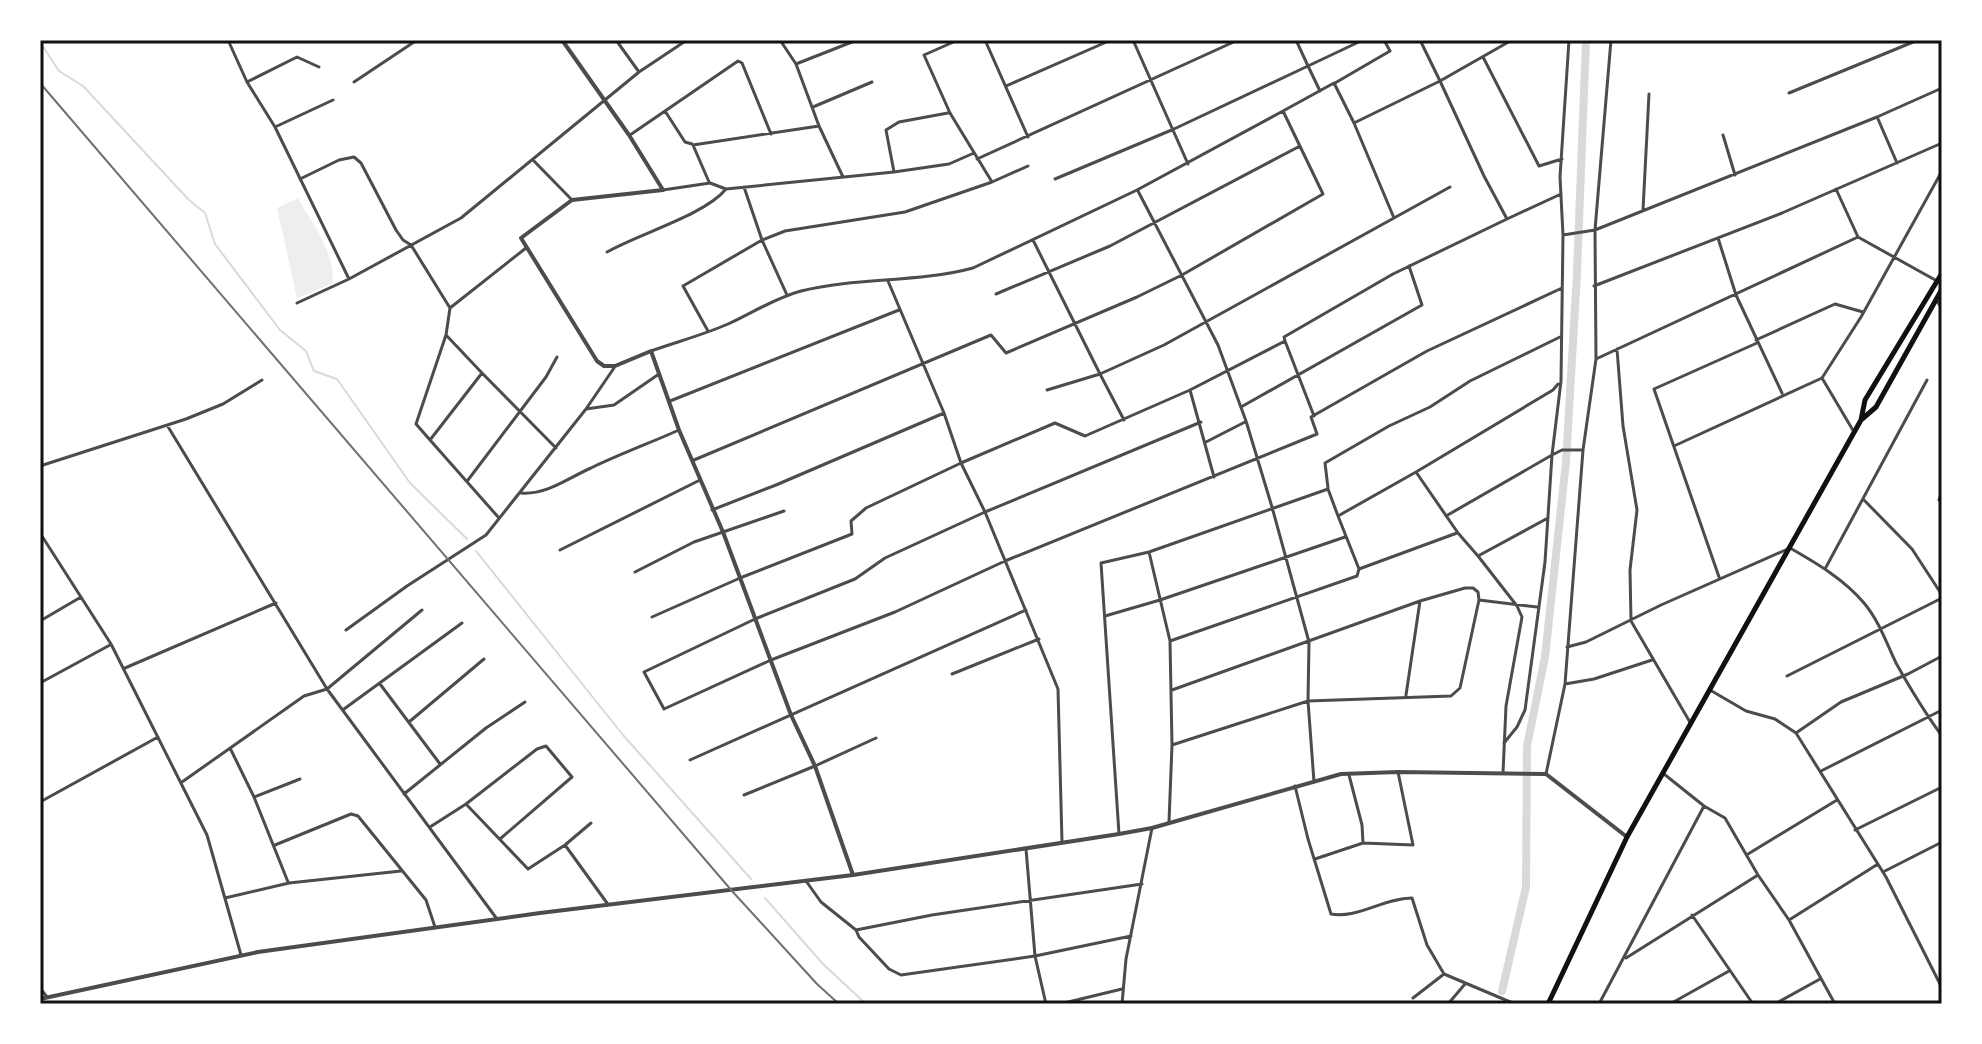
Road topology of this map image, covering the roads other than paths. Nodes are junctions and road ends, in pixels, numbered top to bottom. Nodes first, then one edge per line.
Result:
1 (228, 40) edge
2 (417, 40) edge
3 (562, 40) edge
4 (616, 40) edge
5 (687, 40) edge
6 (780, 40) edge
7 (857, 40) edge
8 (958, 40) edge
9 (985, 40) edge
10 (1111, 40) edge
11 (1133, 40) edge
12 (1238, 40) edge
13 (1296, 40) edge
14 (1363, 40) edge
15 (1384, 40) edge
16 (1420, 40) edge
17 (1512, 40) edge
18 (1569, 40) edge
19 (1611, 40) edge
20 (1918, 40) edge
21 (1483, 57) junction
22 (796, 64) junction
23 (1308, 66) junction
24 (319, 67) dead end
25 (639, 72) junction
26 (1152, 80) junction
27 (1440, 81) junction
28 (247, 82) junction
29 (354, 82) dead end
30 (872, 82) dead end
31 (1334, 83) junction
32 (1006, 86) junction
33 (1942, 88) edge
34 (1320, 91) junction
35 (1789, 93) dead end
36 (1649, 94) dead end
37 (333, 100) dead end
38 (605, 101) junction
39 (812, 108) junction
40 (665, 111) junction
41 (1283, 111) junction
42 (950, 113) junction
43 (1877, 117) junction
44 (1354, 123) junction
45 (819, 126) junction
46 (275, 127) junction
47 (1174, 129) junction
48 (771, 134) junction
49 (629, 135) junction
50 (1723, 135) dead end
51 (1028, 137) junction
52 (1942, 143) edge
53 (693, 145) junction
54 (1300, 146) junction
55 (974, 153) junction
56 (977, 159) junction
57 (1562, 159) junction
58 (533, 160) junction
59 (1897, 163) junction
60 (1188, 164) junction
61 (1028, 166) dead end
62 (1942, 171) edge
63 (894, 172) junction
64 (1735, 175) junction
65 (843, 177) junction
66 (300, 179) junction
67 (1055, 179) dead end
68 (992, 182) junction
69 (710, 183) junction
70 (744, 187) junction
71 (1450, 187) dead end
72 (726, 189) junction
73 (1836, 189) junction
74 (663, 190) junction
75 (1137, 190) junction
76 (1561, 194) junction
77 (572, 200) junction
78 (1643, 210) junction
79 (1394, 218) junction
80 (1507, 219) junction
81 (1155, 222) junction
82 (1595, 230) junction
83 (1563, 235) junction
84 (1858, 237) junction
85 (1718, 238) junction
86 (762, 240) junction
87 (1033, 240) junction
88 (411, 245) junction
89 (528, 247) junction
90 (607, 252) dead end
91 (1894, 258) junction
92 (1409, 266) junction
93 (1049, 272) junction
94 (1942, 273) edge
95 (1182, 275) junction
96 (349, 279) junction
97 (888, 281) junction
98 (1937, 281) junction
99 (1594, 286) junction
100 (1562, 288) junction
101 (1942, 289) edge
102 (996, 294) dead end
103 (1736, 295) junction
104 (787, 296) junction
105 (1936, 300) junction
106 (297, 303) dead end
107 (450, 308) junction
108 (1942, 308) edge
109 (899, 310) dead end
110 (1863, 313) junction
111 (1208, 322) junction
112 (1076, 323) junction
113 (708, 331) junction
114 (446, 335) junction
115 (1560, 337) junction
116 (1285, 341) junction
117 (1757, 342) junction
118 (1617, 349) junction
119 (651, 351) junction
120 (557, 357) dead end
121 (1596, 359) junction
122 (921, 364) junction
123 (615, 366) junction
124 (1227, 369) junction
125 (482, 373) junction
126 (659, 374) junction
127 (1100, 374) junction
128 (1300, 375) junction
129 (1822, 378) junction
130 (262, 380) dead end
131 (1927, 380) dead end
132 (1561, 381) junction
133 (1047, 390) dead end
134 (1190, 390) junction
135 (1782, 395) junction
136 (670, 401) junction
137 (1241, 407) junction
138 (586, 409) junction
139 (521, 412) junction
140 (944, 413) junction
141 (1314, 416) junction
142 (1124, 420) junction
143 (1861, 420) junction
144 (1246, 421) junction
145 (1201, 422) junction
146 (167, 425) junction
147 (679, 430) junction
148 (1854, 432) junction
149 (430, 440) junction
150 (1206, 442) junction
151 (1674, 446) junction
152 (556, 448) junction
153 (1583, 450) junction
154 (1552, 455) junction
155 (694, 460) junction
156 (1258, 460) junction
157 (961, 463) junction
158 (40, 466) edge
159 (1416, 472) junction
160 (1214, 477) junction
161 (701, 480) junction
162 (467, 481) junction
163 (1328, 489) junction
164 (1942, 491) edge
165 (521, 493) junction
166 (1864, 500) junction
167 (1939, 500) dead end
168 (1272, 507) junction
169 (712, 510) junction
170 (784, 511) dead end
171 (985, 512) junction
172 (1338, 516) junction
173 (1446, 516) junction
174 (499, 518) junction
175 (1548, 518) junction
176 (723, 532) junction
177 (40, 533) edge
178 (1458, 533) junction
179 (1345, 537) junction
180 (1790, 548) junction
181 (560, 550) dead end
182 (1149, 552) junction
183 (1478, 556) junction
184 (1287, 557) junction
185 (1005, 561) junction
186 (1359, 569) junction
187 (1825, 569) junction
188 (635, 572) dead end
189 (740, 578) junction
190 (1719, 578) junction
191 (1942, 596) edge
192 (81, 597) junction
193 (1297, 599) junction
194 (1160, 600) junction
195 (1479, 600) junction
196 (1420, 601) junction
197 (276, 603) junction
198 (1517, 606) junction
199 (1537, 607) junction
200 (1027, 609) junction
201 (422, 610) dead end
202 (1105, 616) junction
203 (652, 617) dead end
204 (755, 619) junction
205 (40, 621) edge
206 (1631, 621) junction
207 (462, 623) dead end
208 (1881, 628) junction
209 (346, 630) dead end
210 (1039, 639) junction
211 (1170, 641) junction
212 (1309, 642) junction
213 (111, 644) junction
214 (1567, 647) junction
215 (1942, 656) edge
216 (484, 659) dead end
217 (771, 660) junction
218 (1652, 660) junction
219 (124, 669) junction
220 (952, 674) dead end
221 (1787, 676) dead end
222 (1904, 676) junction
223 (40, 683) edge
224 (380, 684) junction
225 (1565, 684) junction
226 (327, 689) junction
227 (1172, 690) junction
228 (1710, 690) junction
229 (1406, 695) junction
230 (1308, 701) junction
231 (525, 702) dead end
232 (344, 709) junction
233 (1942, 710) edge
234 (791, 715) junction
235 (1927, 716) junction
236 (409, 722) junction
237 (1691, 724) junction
238 (1796, 733) junction
239 (1942, 736) edge
240 (158, 737) junction
241 (876, 738) dead end
242 (1504, 743) junction
243 (1172, 745) junction
244 (231, 750) junction
245 (690, 760) dead end
246 (440, 764) junction
247 (815, 766) junction
248 (1821, 771) junction
249 (1398, 772) junction
250 (1349, 773) junction
251 (1505, 773) junction
252 (1546, 774) junction
253 (1664, 774) junction
254 (300, 779) dead end
255 (182, 782) junction
256 (1314, 782) junction
257 (1295, 786) junction
258 (1942, 787) edge
259 (404, 794) junction
260 (744, 795) dead end
261 (254, 797) junction
262 (1837, 800) junction
263 (40, 802) edge
264 (466, 804) junction
265 (1704, 806) junction
266 (591, 823) dead end
267 (1169, 823) junction
268 (430, 827) junction
269 (1152, 828) junction
270 (1855, 830) junction
271 (1119, 834) junction
272 (1627, 837) junction
273 (500, 839) junction
274 (1062, 842) junction
275 (1942, 842) edge
276 (1363, 843) junction
277 (275, 845) junction
278 (565, 845) junction
279 (1026, 849) junction
280 (1748, 854) junction
281 (1315, 859) junction
282 (1878, 864) junction
283 (401, 871) junction
284 (1883, 872) junction
285 (853, 875) junction
286 (1758, 875) junction
287 (806, 881) junction
288 (289, 883) junction
289 (1142, 884) junction
290 (225, 898) junction
291 (1031, 902) junction
292 (608, 905) junction
293 (1692, 915) junction
294 (497, 919) junction
295 (1789, 920) junction
296 (435, 927) junction
297 (856, 930) junction
298 (1131, 936) junction
299 (241, 955) junction
300 (1035, 956) junction
301 (1623, 960) junction
302 (1729, 971) junction
303 (1444, 974) junction
304 (1820, 979) junction
305 (1465, 984) junction
306 (40, 988) edge
307 (1942, 988) edge
308 (1123, 989) junction
309 (47, 997) junction
310 (1413, 998) dead end
311 (40, 999) edge
312 (1046, 1004) edge
313 (1060, 1004) edge
314 (1122, 1004) edge
315 (1448, 1004) edge
316 (1515, 1004) edge
317 (1548, 1004) edge
318 (1599, 1004) edge
319 (1670, 1004) edge
320 (1753, 1004) edge
321 (1775, 1004) edge
322 (1835, 1004) edge

1 - 28 street
2 - 29 street
3 - 38 street
4 - 25 street
5 - 25 street
6 - 22 street
7 - 22 street
8 - 42 street
9 - 32 street
10 - 32 street
11 - 26 street
12 - 26 street
13 - 23 street
14 - 23 street
15 - 31 street
16 - 27 street
17 - 21 street
18 - 57 street
19 - 82 street
20 - 35 street
21 - 27 street
21 - 57 street
22 - 39 street
23 - 34 street
23 - 47 street
24 - 28 street
25 - 38 street
26 - 47 street
26 - 51 street
27 - 44 street
27 - 80 street
28 - 46 street
30 - 39 street
31 - 34 street
31 - 44 street
32 - 51 street
33 - 43 street
34 - 41 street
36 - 78 street
37 - 46 street
38 - 49 street
38 - 58 street
39 - 45 street
40 - 48 street
40 - 49 street
40 - 53 street
41 - 54 street
41 - 60 street
42 - 55 street
42 - 63 street
43 - 59 street
43 - 64 street
44 - 79 street
45 - 48 street
45 - 65 street
46 - 66 street
47 - 60 street
47 - 67 street
48 - 53 street
49 - 74 street
50 - 64 street
51 - 56 street
52 - 59 street
53 - 69 street
54 - 81 street
54 - 95 street
55 - 56 street
55 - 63 street
56 - 68 street
57 - 76 street
58 - 77 street
58 - 88 street
59 - 73 street
60 - 75 street
61 - 68 street
62 - 91 street
63 - 65 street
64 - 78 street
65 - 70 street
66 - 88 street
66 - 96 street
68 - 86 street
69 - 72 street
69 - 74 street
70 - 72 street
70 - 86 street
71 - 79 street
72 - 90 street
73 - 84 street
73 - 85 street
74 - 77 street
75 - 81 street
75 - 87 street
76 - 80 street
76 - 83 street
77 - 89 street
78 - 82 street
79 - 111 street
80 - 92 street
81 - 93 street
81 - 95 street
82 - 83 street
82 - 99 street
83 - 100 street
84 - 91 street
84 - 103 street
85 - 99 street
85 - 103 street
86 - 104 street
86 - 113 street
87 - 93 street
87 - 97 street
88 - 96 street
88 - 107 street
89 - 107 street
89 - 123 street
91 - 98 street
91 - 110 street
92 - 116 street
92 - 128 street
93 - 102 street
93 - 112 street
94 - 98 main road
95 - 111 street
95 - 112 street
96 - 106 street
97 - 104 street
97 - 122 street
98 - 143 main road
99 - 121 street
100 - 115 street
100 - 141 street
101 - 105 main road
103 - 117 street
103 - 118 street
104 - 113 street
105 - 108 street
105 - 143 main road
107 - 114 street
109 - 136 street
110 - 117 street
110 - 129 street
111 - 124 street
111 - 127 street
112 - 122 street
112 - 127 street
113 - 119 street
114 - 125 street
114 - 149 street
115 - 132 street
115 - 163 street
116 - 124 street
116 - 128 street
117 - 135 street
117 - 151 street
118 - 121 street
118 - 206 street
119 - 123 street
119 - 126 street
120 - 139 street
121 - 153 street
122 - 140 street
122 - 155 street
123 - 138 street
124 - 134 street
124 - 137 street
125 - 139 street
125 - 149 street
126 - 136 street
126 - 138 street
127 - 133 street
127 - 142 street
128 - 137 street
128 - 141 street
129 - 135 street
129 - 148 street
130 - 146 street
131 - 166 street
132 - 154 street
132 - 159 street
134 - 142 street
134 - 145 street
135 - 151 street
136 - 147 street
137 - 144 street
138 - 152 street
139 - 152 street
139 - 162 street
140 - 157 street
140 - 169 street
141 - 156 street
142 - 157 street
143 - 148 main road
144 - 150 street
144 - 156 street
145 - 150 street
145 - 171 street
146 - 158 street
146 - 197 street
147 - 155 street
147 - 165 street
148 - 180 main road
149 - 162 street
150 - 160 street
151 - 190 street
152 - 165 street
153 - 154 street
153 - 214 street
154 - 173 street
154 - 175 street
155 - 161 street
156 - 160 street
156 - 168 street
157 - 171 street
157 - 189 street
159 - 172 street
159 - 173 street
160 - 185 street
161 - 169 street
161 - 181 street
162 - 174 street
163 - 168 street
163 - 172 street
164 - 167 street
165 - 174 street
166 - 187 street
166 - 191 street
168 - 182 street
168 - 184 street
169 - 176 street
170 - 176 street
171 - 185 street
171 - 204 street
172 - 179 street
173 - 178 street
174 - 209 street
175 - 183 street
175 - 199 street
176 - 188 street
176 - 189 street
177 - 192 street
178 - 183 street
178 - 186 street
179 - 184 street
179 - 186 street
180 - 187 street
180 - 190 street
180 - 228 main road
182 - 194 street
182 - 202 street
183 - 198 street
184 - 193 street
184 - 194 street
185 - 200 street
185 - 217 street
186 - 193 street
187 - 208 street
189 - 203 street
189 - 204 street
190 - 206 street
191 - 208 street
192 - 205 street
192 - 213 street
193 - 211 street
193 - 212 street
194 - 202 street
194 - 211 street
195 - 196 street
195 - 198 street
195 - 229 street
196 - 212 street
196 - 229 street
197 - 219 street
197 - 226 street
198 - 199 street
198 - 242 street
199 - 242 street
200 - 210 street
200 - 234 street
201 - 226 street
202 - 271 street
204 - 217 street
204 - 217 street
206 - 214 street
206 - 218 street
207 - 224 street
208 - 221 street
208 - 222 street
210 - 220 street
210 - 274 street
211 - 227 street
212 - 227 street
212 - 230 street
213 - 219 street
213 - 223 street
214 - 225 street
215 - 222 street
216 - 236 street
217 - 234 street
218 - 225 street
218 - 237 street
219 - 240 street
222 - 235 street
222 - 238 street
224 - 232 street
224 - 236 street
225 - 252 street
226 - 232 street
226 - 244 street
227 - 243 street
228 - 237 main road
228 - 238 street
229 - 230 street
230 - 243 street
230 - 256 street
231 - 246 street
232 - 259 street
233 - 235 street
234 - 245 street
234 - 247 street
235 - 239 street
235 - 248 street
236 - 246 street
237 - 253 main road
238 - 248 street
240 - 255 street
240 - 263 street
241 - 247 street
242 - 251 street
243 - 267 street
244 - 255 street
244 - 261 street
246 - 259 street
247 - 260 street
247 - 285 street
248 - 262 street
249 - 250 street
249 - 251 street
249 - 276 street
250 - 256 street
250 - 276 street
251 - 252 street
252 - 272 street
253 - 265 street
253 - 272 main road
254 - 261 street
255 - 290 street
256 - 257 street
257 - 267 street
257 - 281 street
258 - 270 street
259 - 268 street
261 - 277 street
262 - 270 street
262 - 280 street
264 - 268 street
264 - 273 street
264 - 273 street
265 - 280 street
265 - 301 street
266 - 278 street
267 - 269 street
268 - 294 street
269 - 271 street
269 - 289 street
270 - 282 street
271 - 274 street
272 - 317 main road
273 - 278 street
274 - 279 street
275 - 284 street
276 - 281 street
277 - 283 street
277 - 288 street
278 - 292 street
279 - 285 street
279 - 291 street
280 - 286 street
281 - 303 street
282 - 284 street
282 - 295 street
283 - 288 street
283 - 296 street
284 - 307 street
285 - 287 street
286 - 293 street
286 - 295 street
287 - 292 street
287 - 297 street
288 - 290 street
289 - 291 street
289 - 298 street
290 - 299 street
291 - 297 street
291 - 300 street
292 - 294 street
293 - 301 street
293 - 302 street
294 - 296 street
295 - 304 street
296 - 299 street
297 - 300 street
298 - 300 street
298 - 308 street
299 - 309 street
300 - 312 street
301 - 318 street
302 - 319 street
302 - 320 street
303 - 305 street
303 - 310 street
304 - 321 street
304 - 322 street
305 - 315 street
305 - 316 street
306 - 309 street
308 - 313 street
308 - 314 street
309 - 311 street

